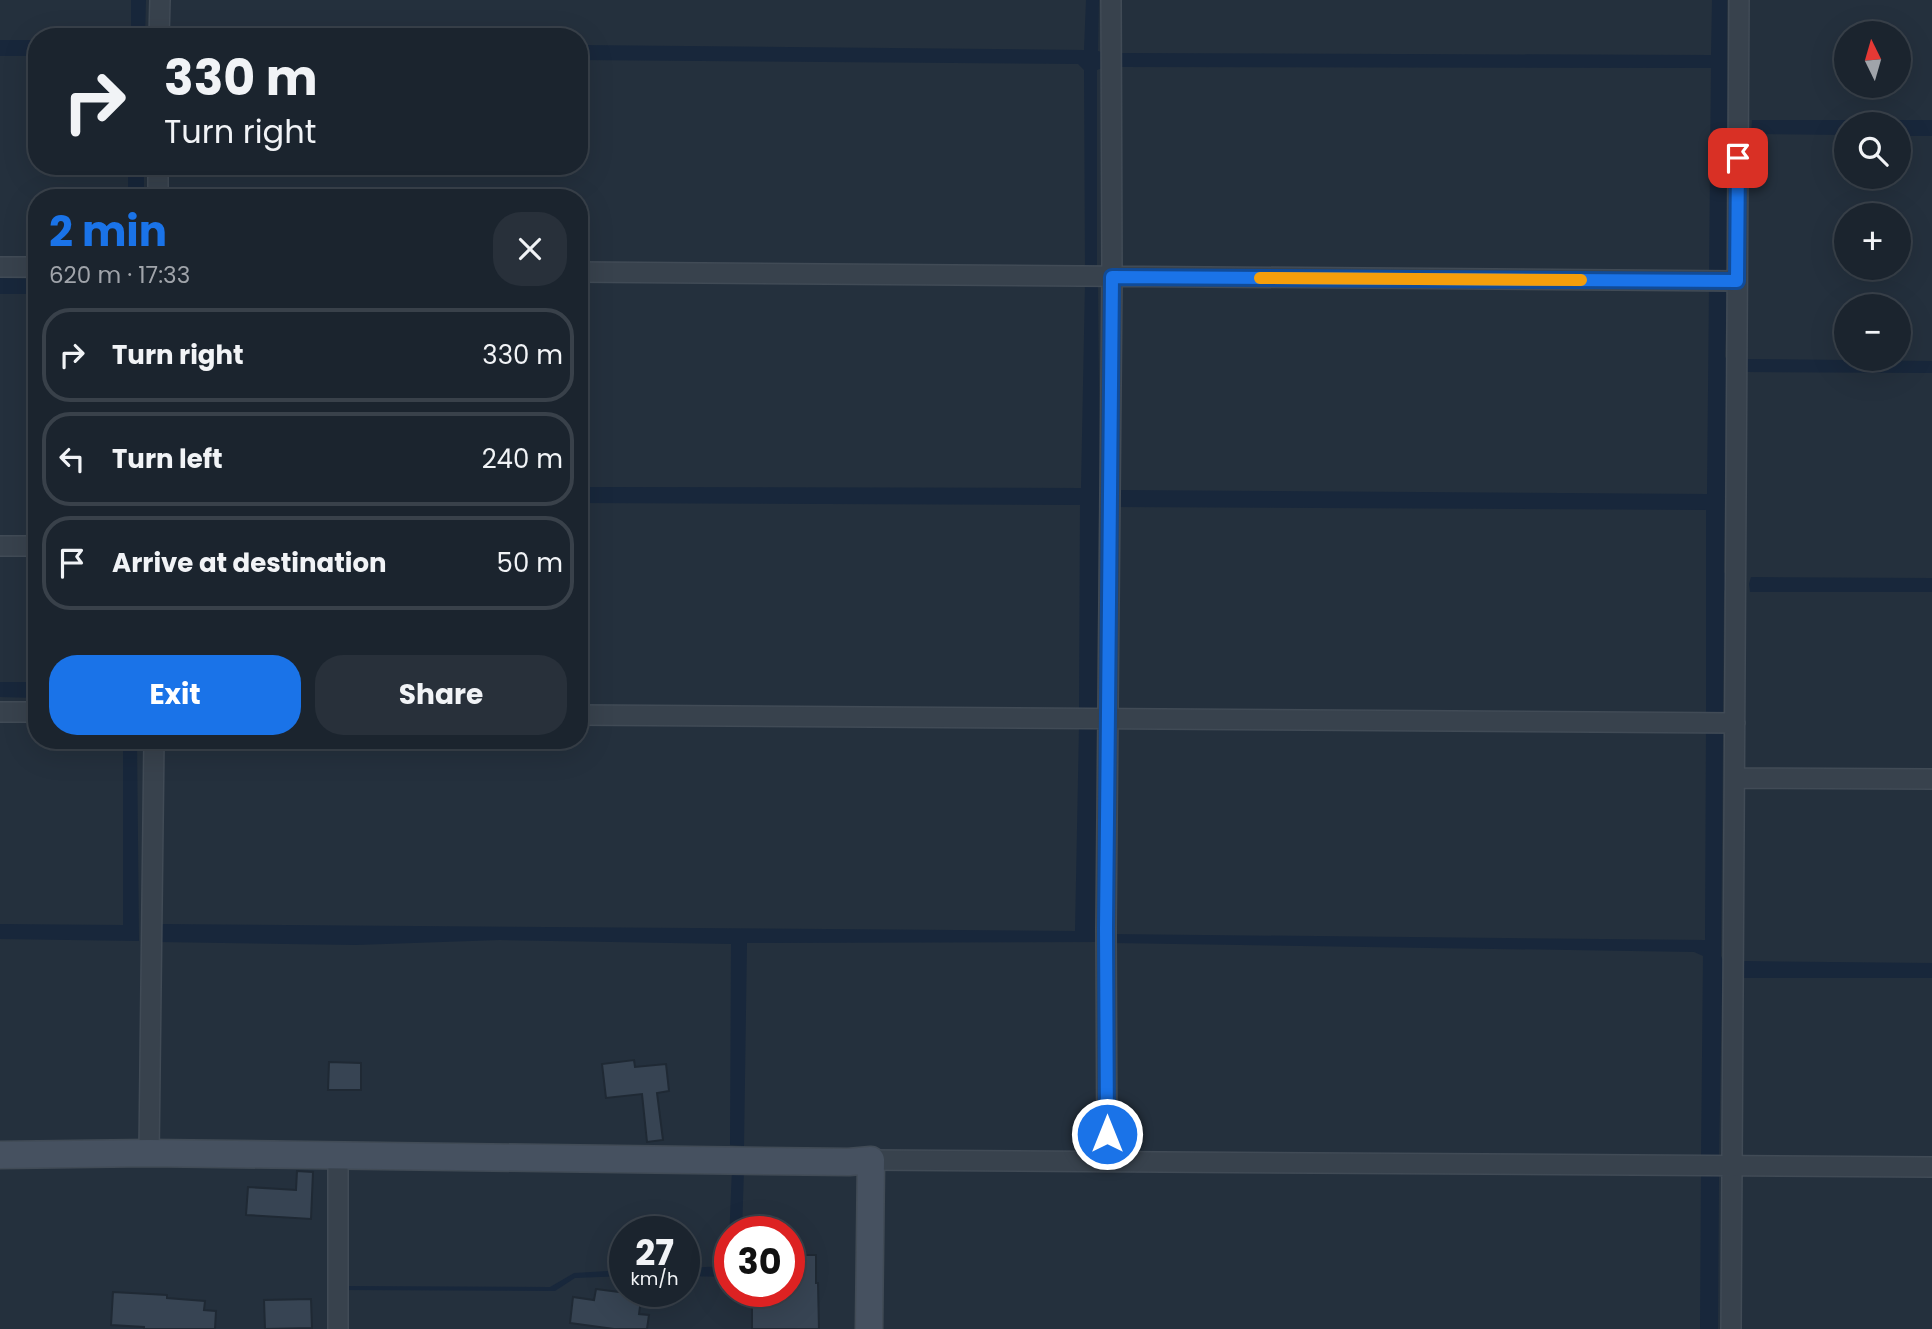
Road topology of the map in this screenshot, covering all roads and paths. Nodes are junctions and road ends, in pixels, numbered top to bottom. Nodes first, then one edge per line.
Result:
1 (160, 0) edge
2 (1111, 0) edge
3 (1739, 0) edge
4 (159, 28) edge
5 (0, 267) edge
6 (28, 267) edge
7 (588, 272) edge
8 (1097, 277) junction
9 (1725, 281) junction
10 (0, 546) edge
11 (28, 546) edge
12 (0, 712) edge
13 (28, 712) edge
14 (588, 715) edge
15 (1094, 718) junction
16 (1720, 723) junction
17 (154, 749) edge
18 (1735, 778) junction
19 (1932, 779) edge
20 (149, 1153) junction
21 (0, 1155) edge
22 (338, 1156) junction
23 (871, 1160) junction
24 (1107, 1161) junction
25 (1717, 1167) junction
26 (1932, 1167) edge
27 (338, 1329) edge
28 (870, 1329) edge
29 (1731, 1329) edge

1 - 4 street
2 - 8 street
3 - 9 street
5 - 6 street
7 - 8 street
8 - 9 street
8 - 15 street
9 - 16 street
10 - 11 street
12 - 13 street
14 - 15 street
15 - 16 street
15 - 24 street
16 - 18 street
17 - 20 street
18 - 19 street
18 - 25 street
20 - 21 street
20 - 22 street
22 - 23 street
22 - 27 street
23 - 24 street
23 - 28 street
24 - 25 street
25 - 26 street
25 - 29 street

